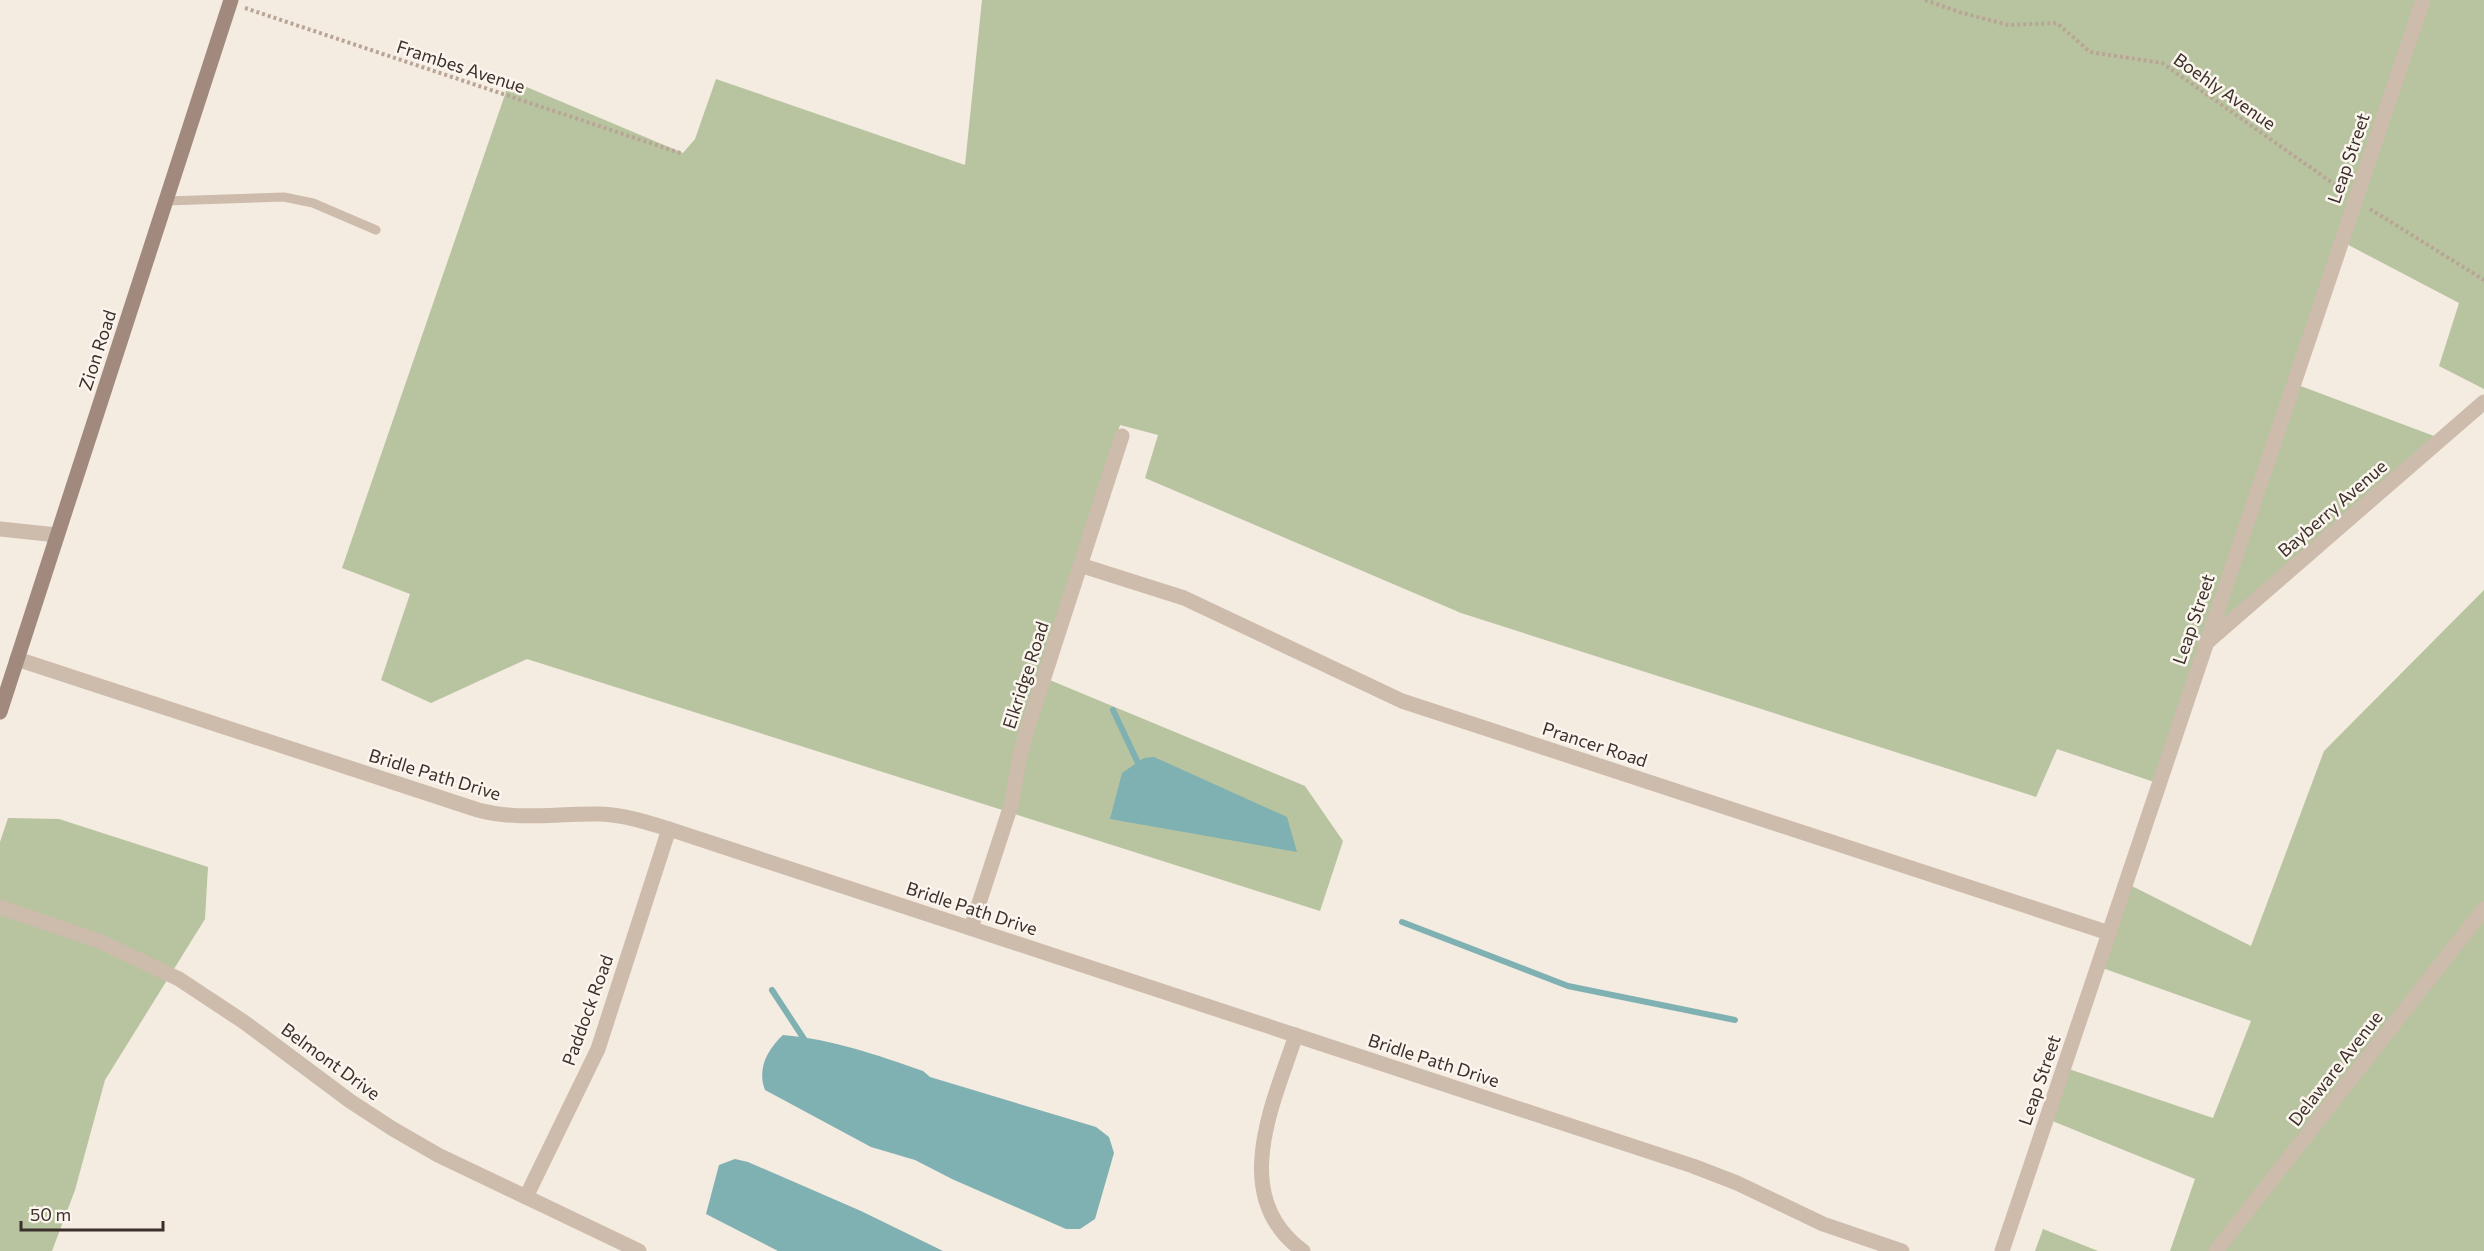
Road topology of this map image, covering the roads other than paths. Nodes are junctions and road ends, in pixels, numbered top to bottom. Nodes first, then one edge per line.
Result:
1 (2423, 0) edge
2 (230, 2) edge
3 (166, 201) junction
4 (376, 230) dead end
5 (2484, 402) edge
6 (1122, 436) dead end
7 (0, 529) edge
8 (57, 535) junction
9 (1080, 565) junction
10 (2205, 644) junction
11 (17, 659) junction
12 (0, 712) edge
13 (669, 829) junction
14 (0, 907) edge
15 (2484, 909) edge
16 (971, 928) junction
17 (2109, 933) junction
18 (1296, 1035) junction
19 (526, 1197) junction
20 (639, 1251) edge
21 (1303, 1251) edge
22 (1902, 1251) edge
23 (2002, 1251) edge
24 (2216, 1251) edge

1 - 10 street, Leap Street
2 - 3 street, Zion Road
3 - 4 lane
3 - 8 street, Zion Road
5 - 10 street, Bayberry Avenue
6 - 9 street, Elkridge Road
7 - 8 street
8 - 11 street, Zion Road
9 - 16 street, Elkridge Road
9 - 17 street, Prancer Road
10 - 17 street, Leap Street
11 - 12 street, Zion Road
11 - 13 street, Bridle Path Drive
13 - 16 street, Bridle Path Drive
13 - 19 street, Paddock Road
14 - 19 street, Belmont Drive
15 - 24 street, Delaware Avenue
16 - 18 street, Bridle Path Drive
17 - 23 street, Leap Street
18 - 21 street
18 - 22 street, Bridle Path Drive
19 - 20 street, Belmont Drive

